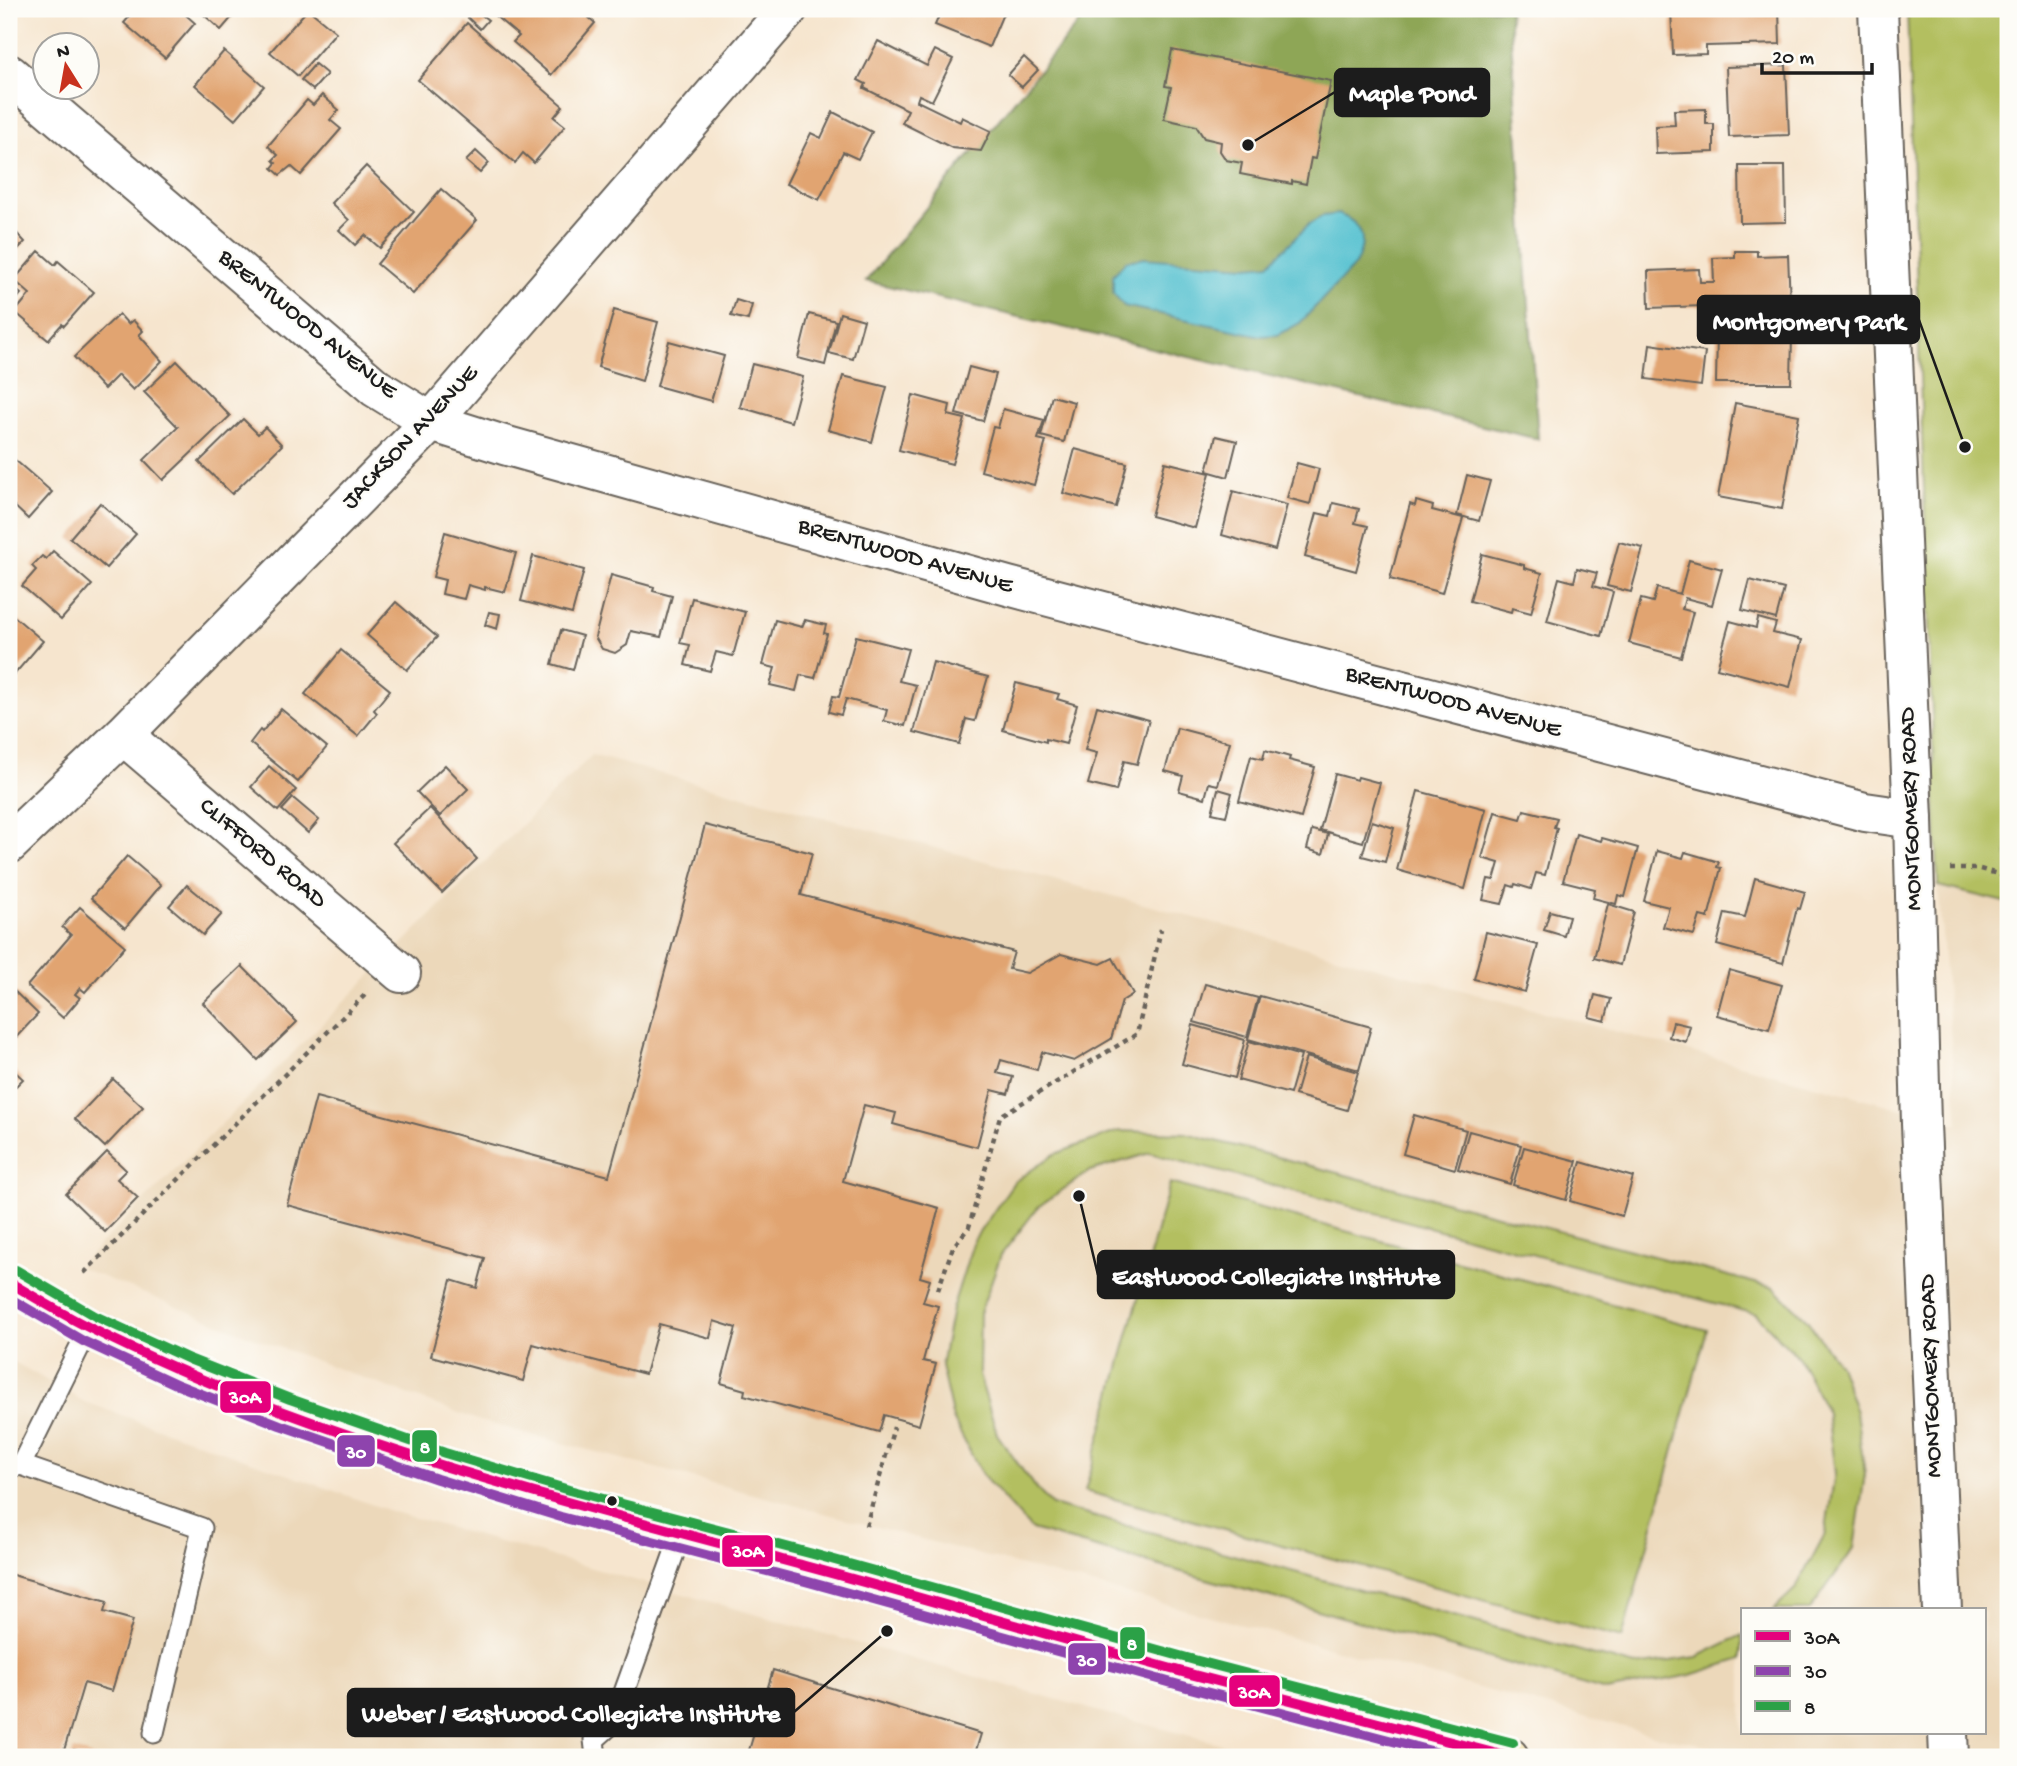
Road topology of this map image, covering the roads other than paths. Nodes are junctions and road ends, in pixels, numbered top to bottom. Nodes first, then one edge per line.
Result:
1 (788, 9) edge
2 (1878, 9) edge
3 (9, 75) edge
4 (431, 422) junction
5 (123, 736) junction
6 (1913, 819) junction
7 (9, 844) edge
8 (401, 973) road end
9 (9, 1282) edge
10 (89, 1328) junction
11 (15, 1467) edge
12 (681, 1534) junction
13 (1942, 1608) edge
14 (154, 1732) dead end
15 (1948, 1734) edge
16 (596, 1757) edge
17 (1509, 1757) edge
18 (1949, 1757) edge

1 - 4 street, JACKSON AVENUE
2 - 6 street, MONTGOMERY ROAD
3 - 4 street, BRENTWOOD AVENUE
4 - 5 street, JACKSON AVENUE
4 - 6 street, BRENTWOOD AVENUE
5 - 7 street, JACKSON AVENUE
5 - 8 street, CLIFFORD ROAD
6 - 13 street, MONTGOMERY ROAD
9 - 10 main road
10 - 11 lane
10 - 12 main road
11 - 14 lane
12 - 16 lane
12 - 17 main road
15 - 18 street

